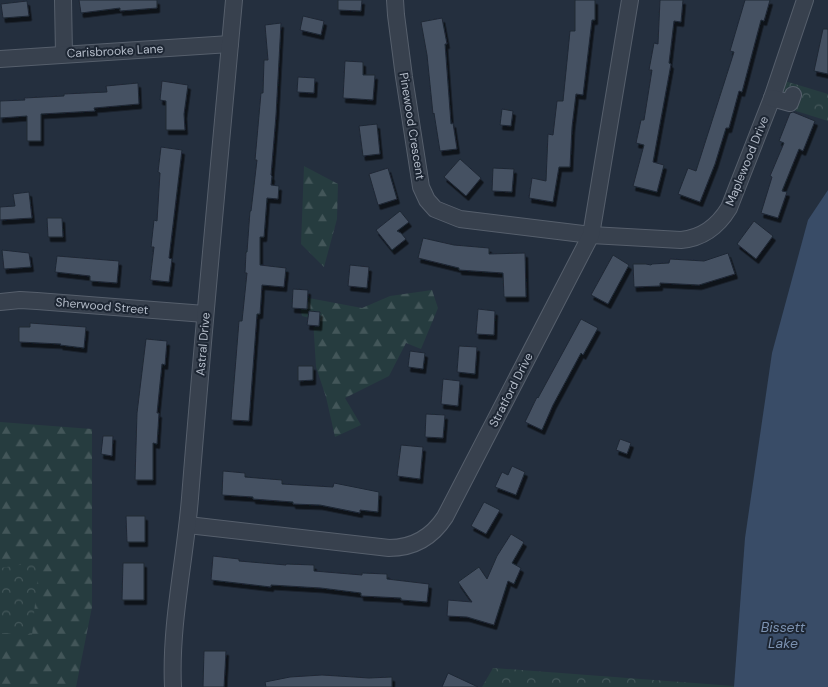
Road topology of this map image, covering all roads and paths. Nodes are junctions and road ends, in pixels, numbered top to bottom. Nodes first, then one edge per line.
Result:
1 (62, 0) edge
2 (234, 0) edge
3 (395, 0) edge
4 (630, 0) edge
5 (805, 0) edge
6 (230, 44) junction
7 (64, 54) junction
8 (0, 59) edge
9 (793, 95) dead end
10 (772, 98) junction
11 (591, 235) junction
12 (0, 302) edge
13 (205, 314) junction
14 (188, 525) junction
15 (173, 687) edge

1 - 7 street
2 - 6 street, Astral Drive
3 - 11 street, Pinewood Crescent
4 - 11 street, Stratford Drive
5 - 10 street, Maplewood Drive
6 - 7 street, Carisbrooke Lane
6 - 13 street, Astral Drive
7 - 8 street, Carisbrooke Lane
9 - 10 street
10 - 11 street, Maplewood Drive
11 - 14 street, Stratford Drive
12 - 13 street, Sherwood Street
13 - 14 street, Astral Drive
14 - 15 street, Astral Drive

